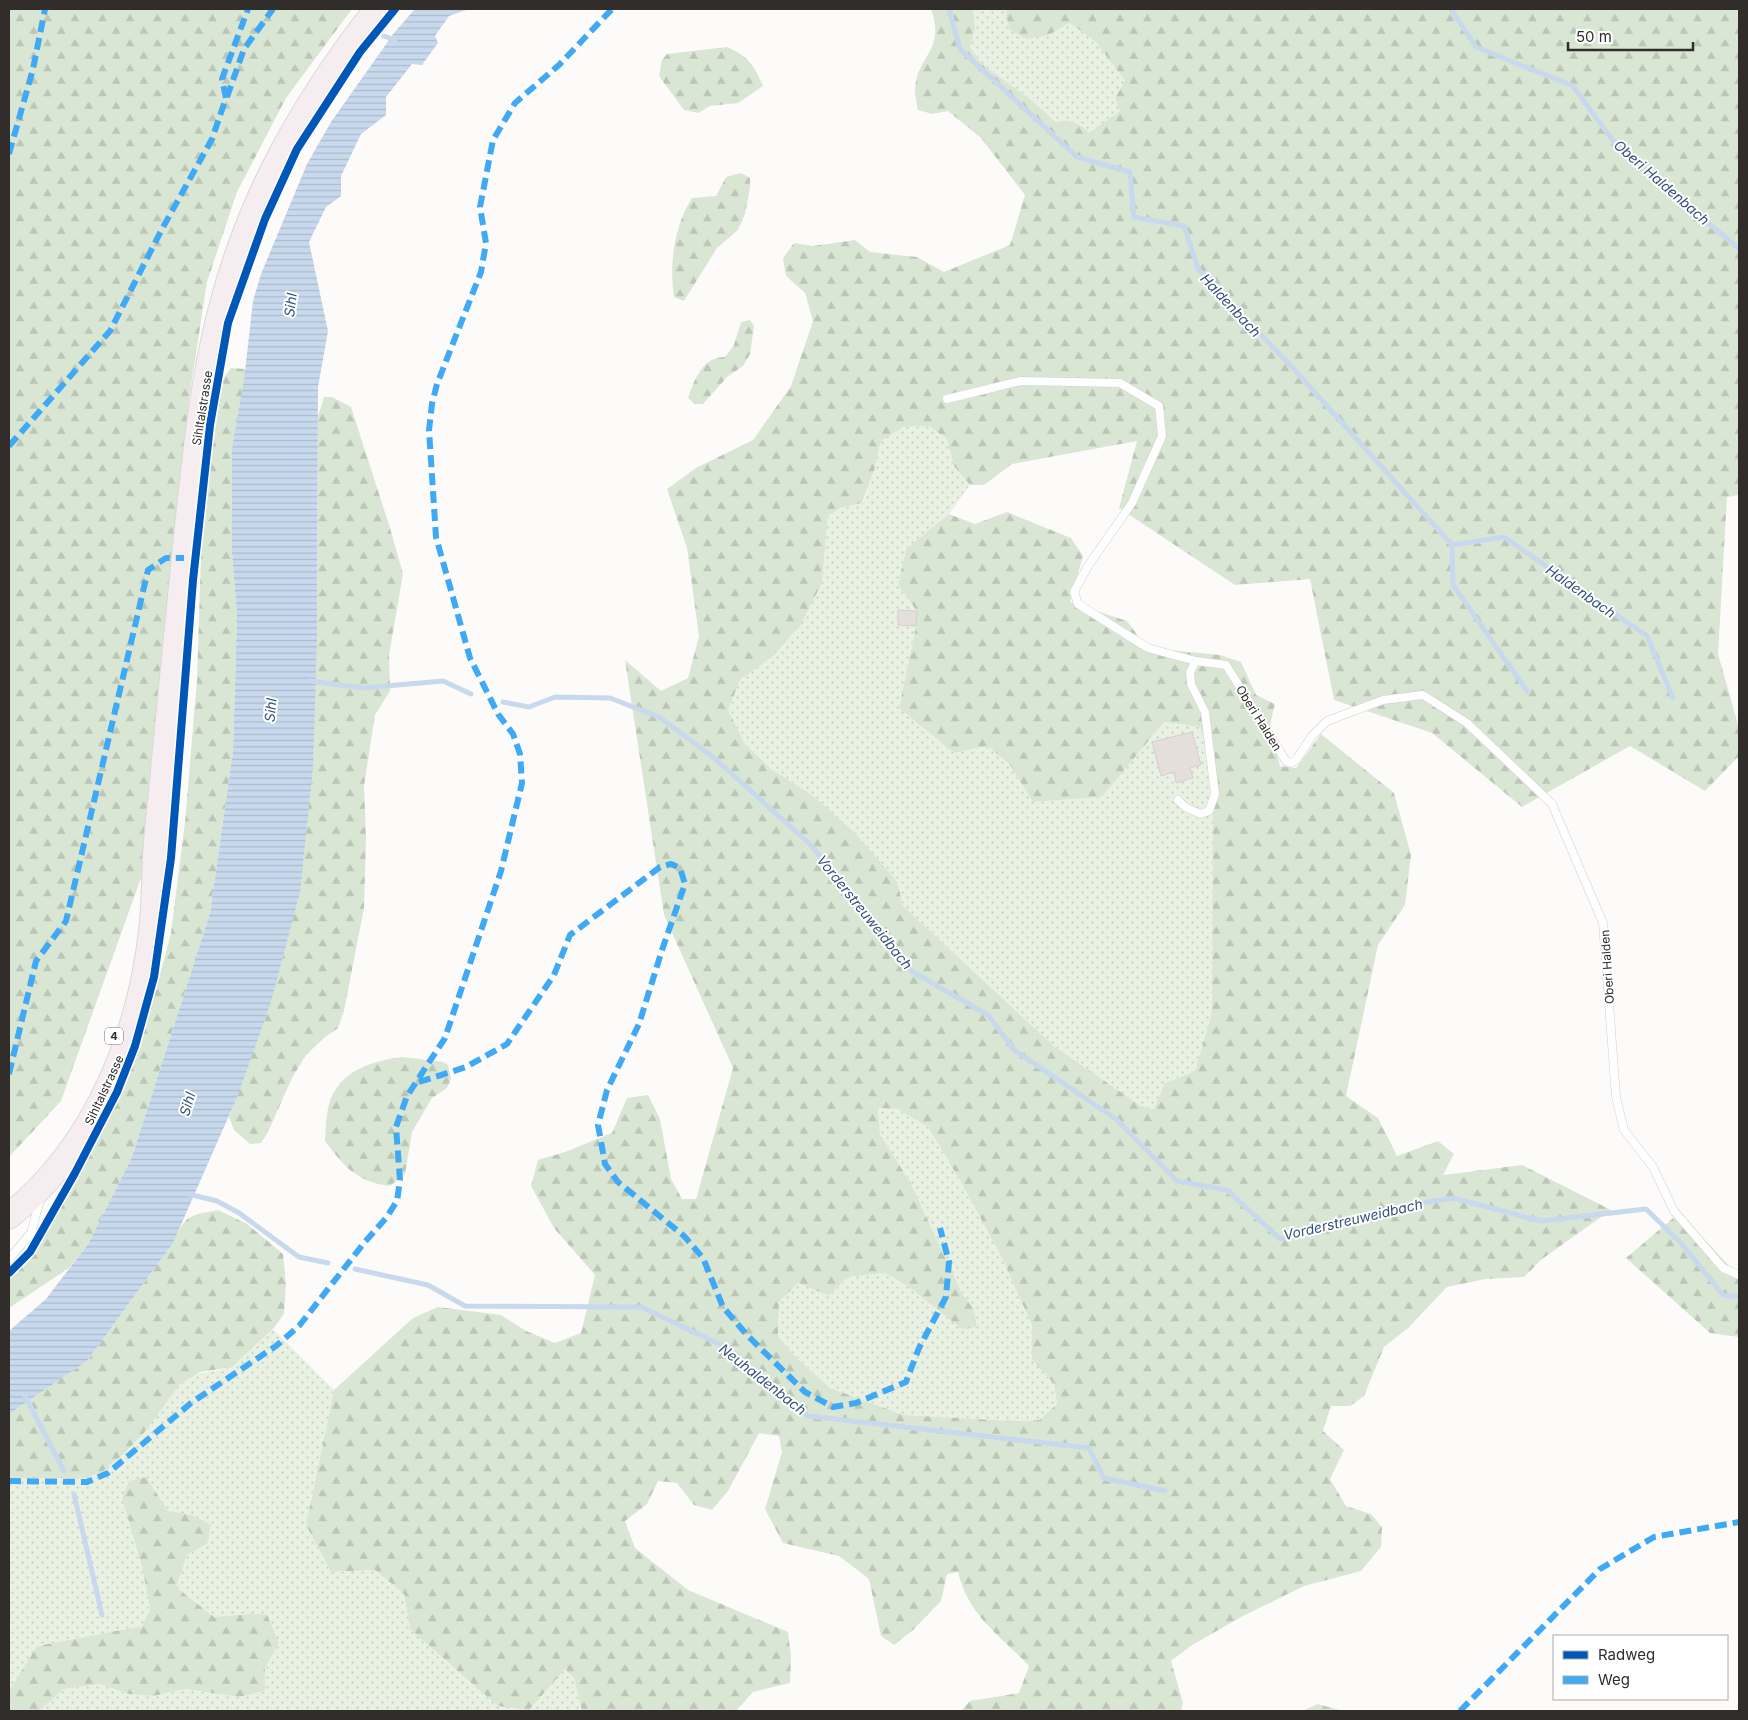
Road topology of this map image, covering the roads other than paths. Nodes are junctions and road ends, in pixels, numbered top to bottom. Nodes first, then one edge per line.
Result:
1 (377, 9) edge
2 (947, 399) dead end
3 (1196, 661) junction
4 (1178, 800) dead end
5 (156, 848) junction
6 (43, 1185) junction
7 (9, 1195) edge
8 (9, 1216) edge
9 (9, 1259) edge
10 (1739, 1275) edge

1 - 5 main road, Sihltalstrasse / 4
2 - 3 lane, Oberi Halden
3 - 4 lane
3 - 10 lane, Oberi Halden
5 - 6 main road, Sihltalstrasse / 4
5 - 7 main road, Sihltalstrasse / 4
6 - 8 main road, Sihltalstrasse / 4
6 - 9 lane

